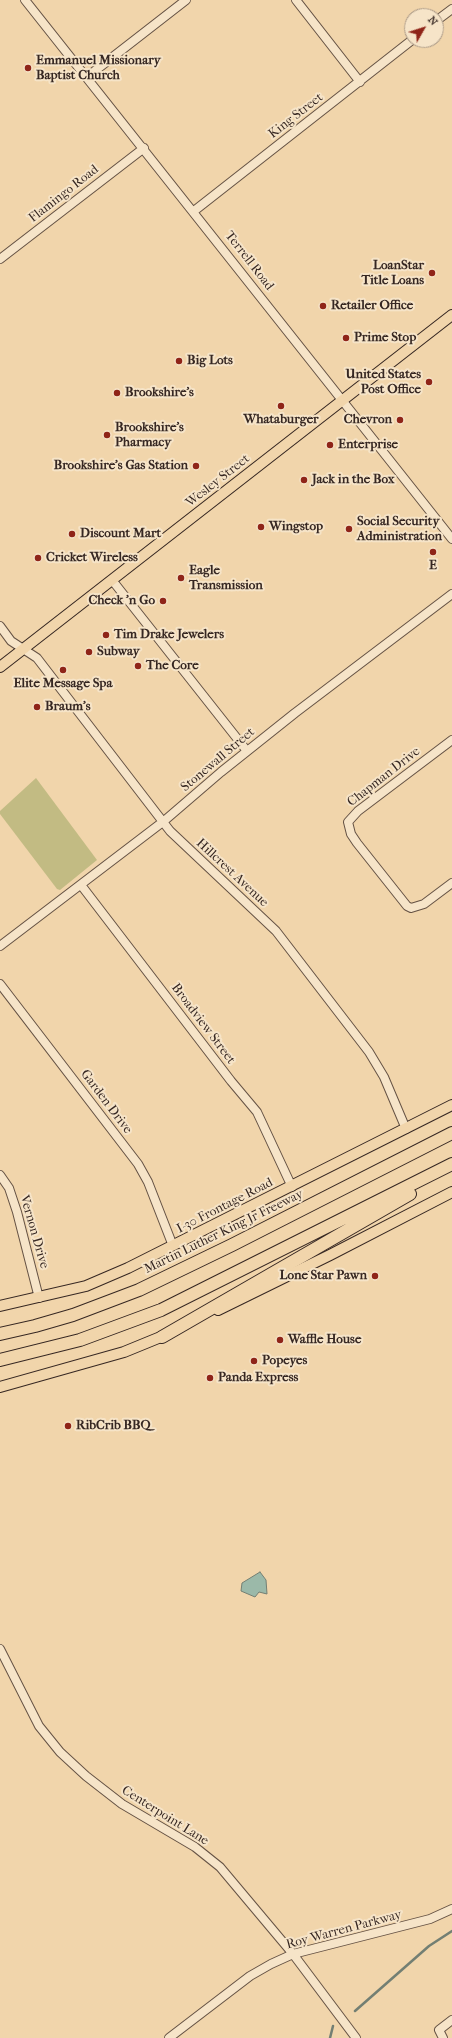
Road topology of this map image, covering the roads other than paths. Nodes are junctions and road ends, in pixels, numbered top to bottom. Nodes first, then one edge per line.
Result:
1 (25, 0) edge
2 (186, 0) edge
3 (296, 0) edge
4 (404, 46) edge
5 (87, 77) junction
6 (360, 82) junction
7 (144, 148) junction
8 (194, 211) junction
9 (0, 248) edge
10 (3, 257) edge
11 (452, 315) edge
12 (343, 400) junction
13 (452, 538) edge
14 (112, 580) junction
15 (452, 594) edge
16 (0, 626) edge
17 (23, 649) junction
18 (0, 667) edge
19 (452, 740) edge
20 (247, 751) junction
21 (164, 821) junction
22 (452, 883) edge
23 (80, 885) junction
24 (0, 946) edge
25 (0, 984) edge
26 (452, 1105) edge
27 (406, 1129) junction
28 (452, 1133) edge
29 (452, 1164) edge
30 (452, 1169) edge
31 (0, 1175) edge
32 (292, 1187) junction
33 (452, 1192) edge
34 (173, 1246) junction
35 (39, 1298) junction
36 (0, 1306) edge
37 (0, 1334) edge
38 (162, 1337) junction
39 (0, 1360) edge
40 (0, 1387) edge
41 (0, 1649) edge
42 (452, 1909) edge
43 (293, 1954) junction
44 (452, 2020) edge
45 (169, 2038) edge
46 (356, 2038) edge
47 (443, 2038) edge

1 - 5 street, Terrell Road
2 - 5 street
3 - 6 street
4 - 6 street, King Street
5 - 7 street, Terrell Road
6 - 8 street, King Street
7 - 8 street, Terrell Road
7 - 10 street, Flamingo Road
8 - 12 street, Terrell Road
9 - 10 street
11 - 12 main road, Wesley Street
12 - 13 street, Terrell Road
12 - 14 main road, Wesley Street
14 - 17 main road, Wesley Street
14 - 20 street
15 - 20 street, Stonewall Street
16 - 17 street, Hillcrest Avenue
17 - 18 main road, Wesley Street
17 - 21 street, Hillcrest Avenue
19 - 22 street, Chapman Drive
20 - 21 street, Stonewall Street
21 - 23 street, Stonewall Street
21 - 27 street, Hillcrest Avenue
23 - 24 street, Stonewall Street
23 - 32 street, Broadview Street
25 - 34 street, Garden Drive
26 - 27 main road, I-30 Frontage Road
27 - 32 main road, I-30 Frontage Road
28 - 37 highway, Martin Luther King Jr Freeway
29 - 39 highway
30 - 38 highway
31 - 35 street, Vernon Drive
32 - 34 main road, I-30 Frontage Road
33 - 38 main road
34 - 35 main road, I-30 Frontage Road
35 - 36 main road, I-30 Frontage Road
38 - 40 main road
41 - 43 street, Centerpoint Lane
42 - 43 street, Roy Warren Parkway
43 - 45 street, Roy Warren Parkway
43 - 46 street, Centerpoint Lane
44 - 47 street

